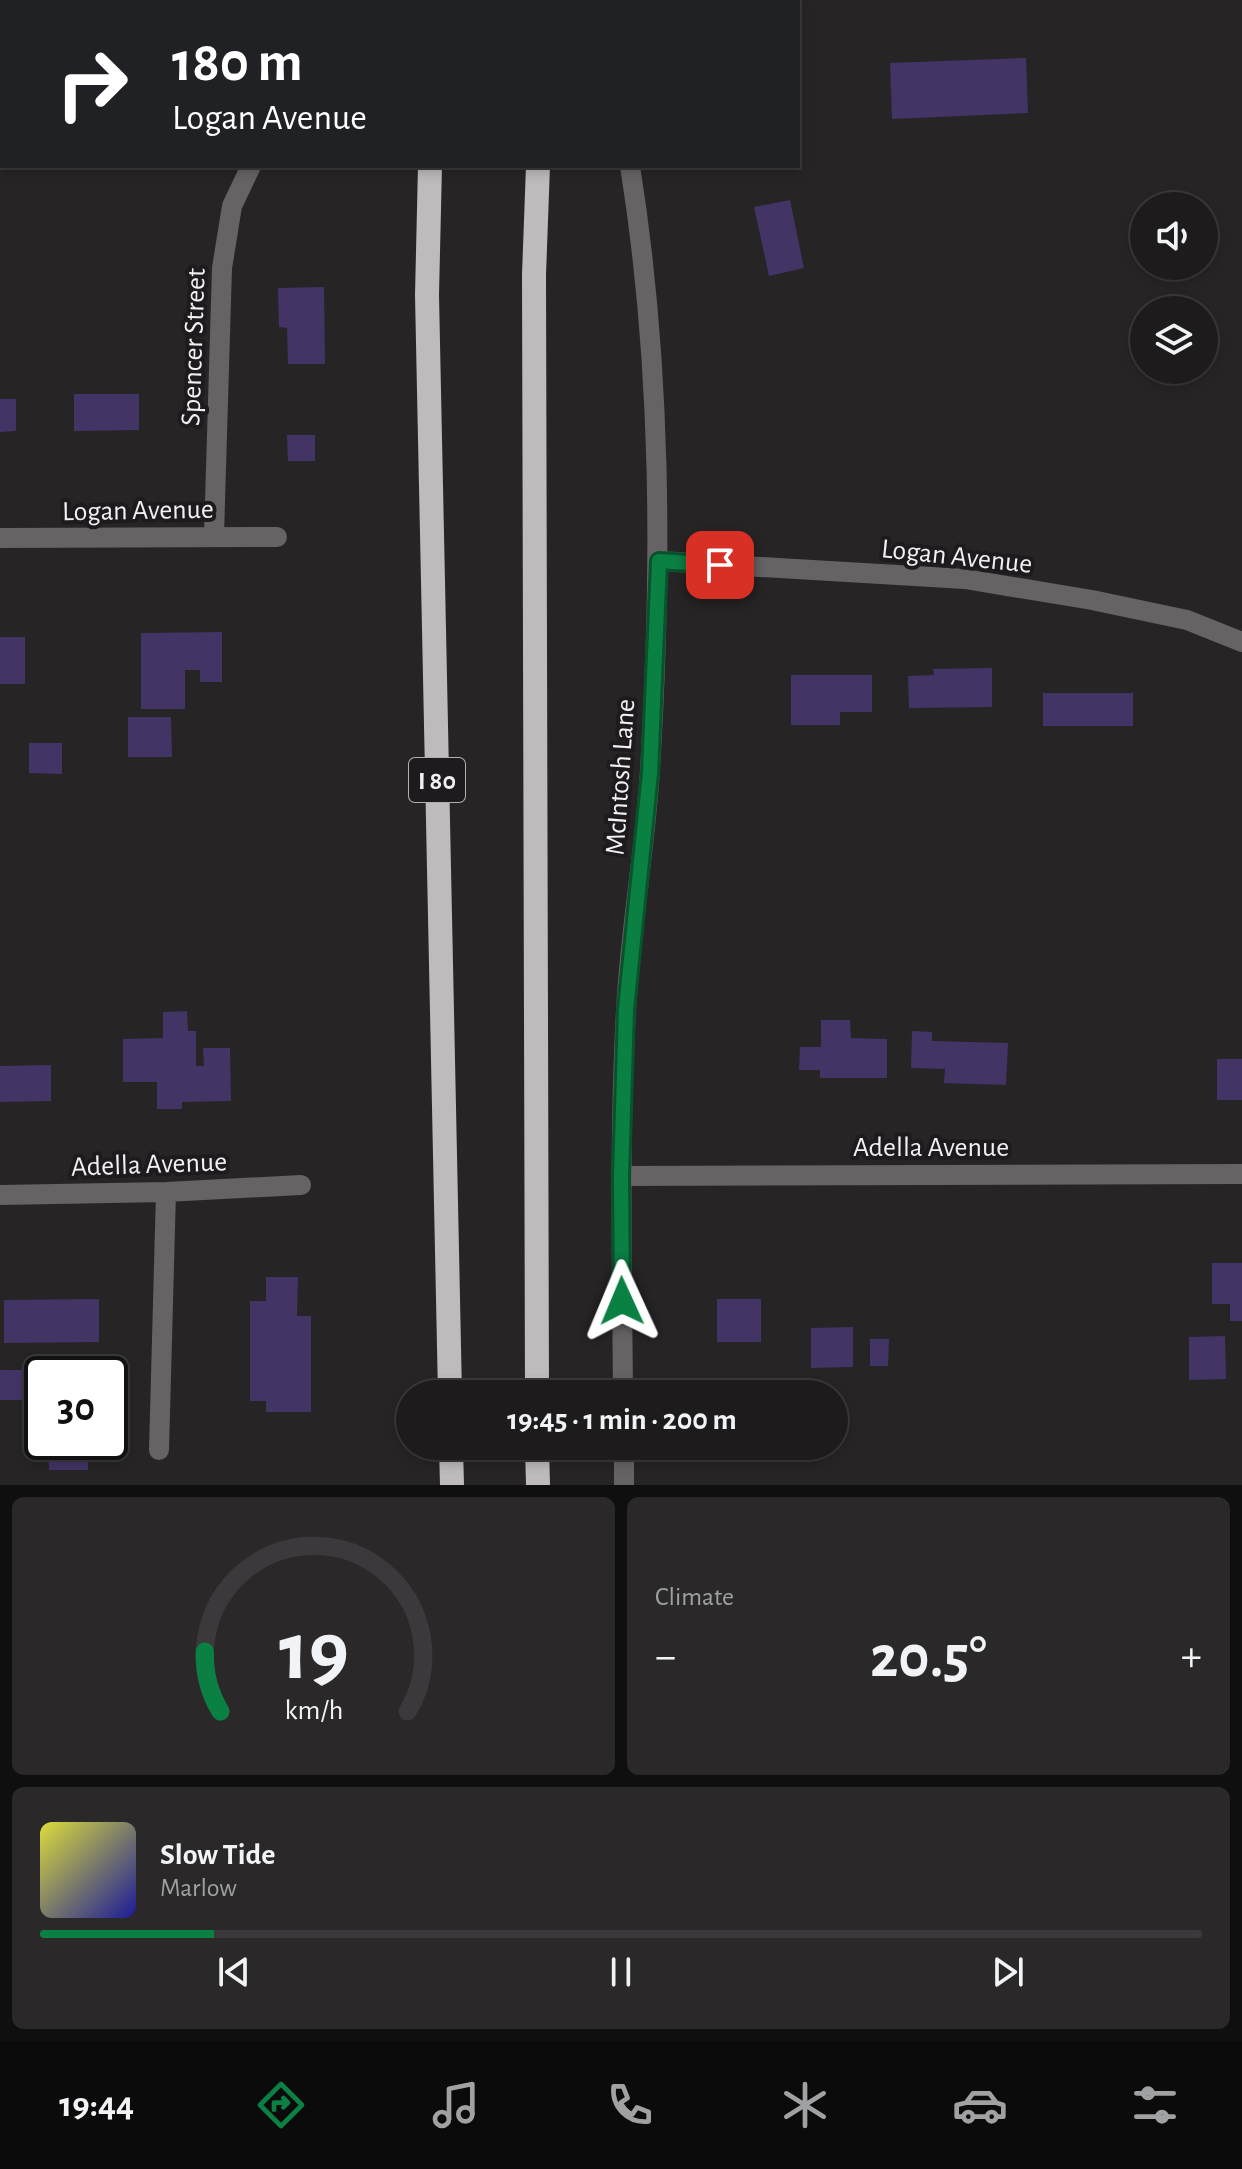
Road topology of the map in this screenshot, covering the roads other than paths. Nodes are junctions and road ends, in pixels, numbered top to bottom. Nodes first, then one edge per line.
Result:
1 (250, 168) edge
2 (430, 168) edge
3 (538, 168) edge
4 (630, 168) edge
5 (214, 535) junction
6 (277, 537) dead end
7 (0, 538) edge
8 (659, 561) junction
9 (1242, 642) edge
10 (1242, 1174) edge
11 (621, 1176) junction
12 (301, 1185) dead end
13 (166, 1192) junction
14 (0, 1195) edge
15 (450, 1380) edge
16 (537, 1380) edge
17 (623, 1380) edge
18 (159, 1450) dead end
19 (451, 1460) edge
20 (537, 1460) edge
21 (624, 1460) edge
22 (452, 1485) edge
23 (538, 1485) edge
24 (624, 1485) edge

1 - 5 street, Spencer Street
2 - 15 highway, I 80
3 - 16 highway
4 - 8 street, McIntosh Lane
5 - 6 street, Logan Avenue
5 - 7 street, Logan Avenue
8 - 9 street, Logan Avenue
8 - 11 street, McIntosh Lane
10 - 11 street, Adella Avenue
11 - 17 street, McIntosh Lane
12 - 13 street, Adella Avenue
13 - 14 street, Adella Avenue
13 - 18 street
19 - 22 highway
20 - 23 highway
21 - 24 street

